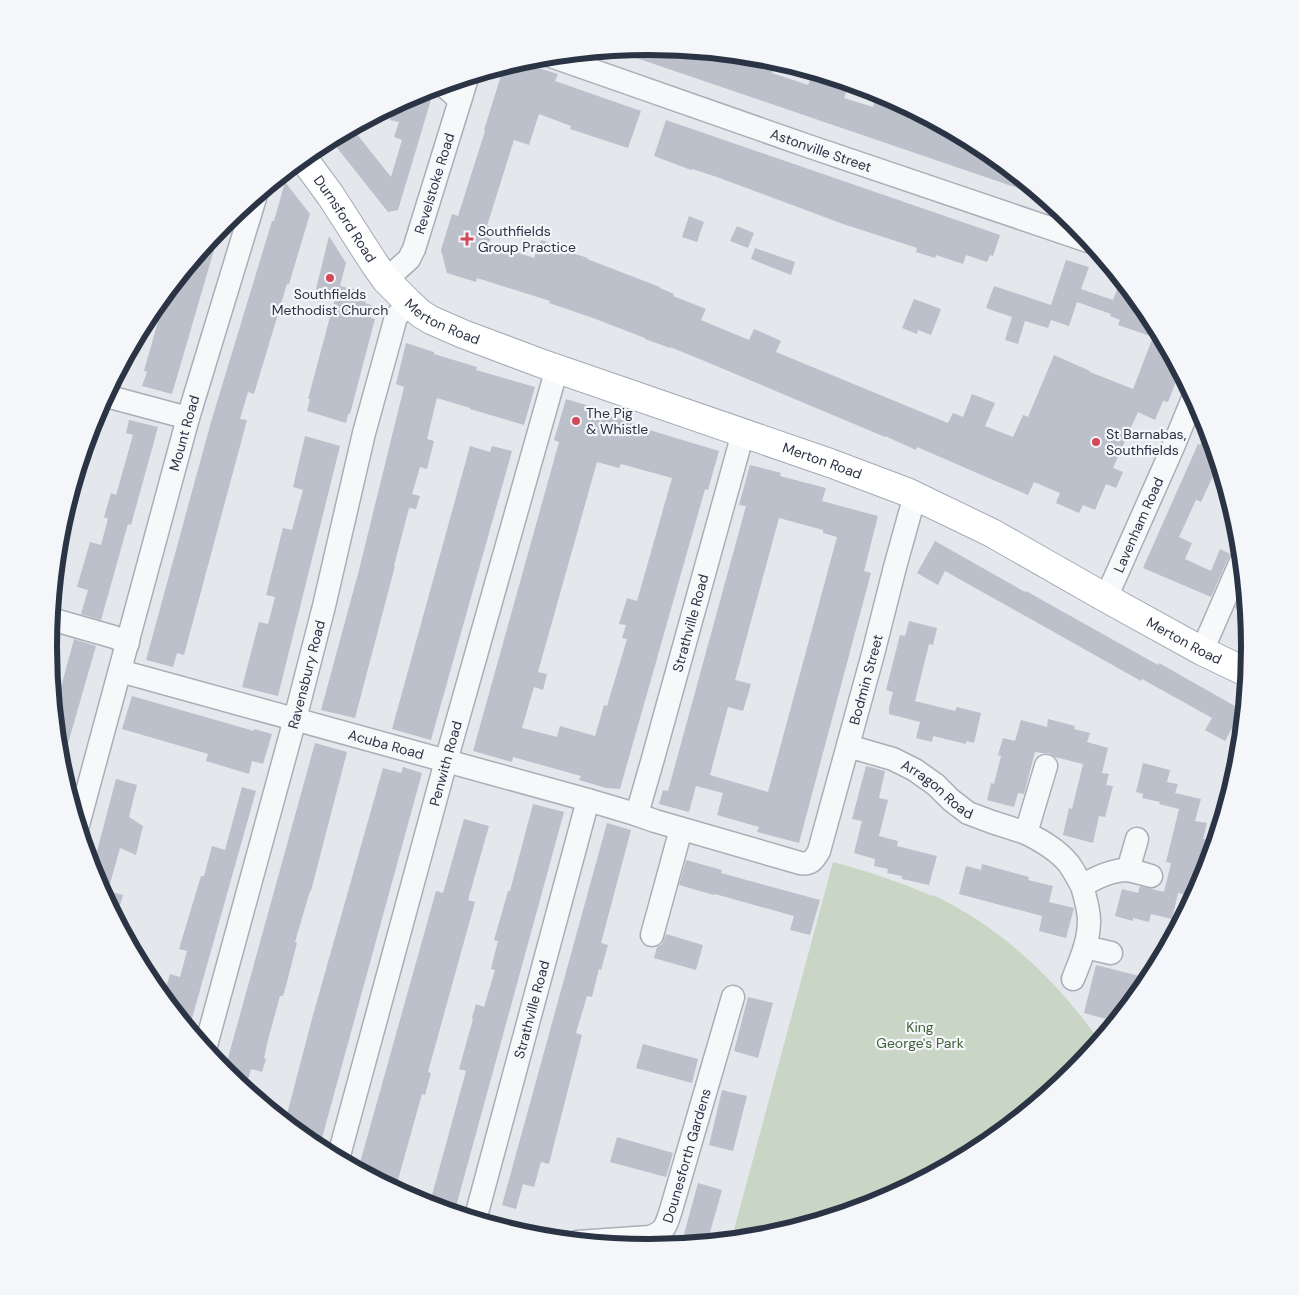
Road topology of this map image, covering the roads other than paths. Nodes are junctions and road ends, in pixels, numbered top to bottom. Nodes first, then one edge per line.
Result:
1 (565, 61) edge
2 (465, 84) edge
3 (449, 90) edge
4 (460, 100) junction
5 (307, 164) edge
6 (252, 209) edge
7 (1075, 237) edge
8 (386, 280) junction
9 (409, 303) junction
10 (557, 368) junction
11 (112, 398) edge
12 (1190, 405) edge
13 (188, 418) junction
14 (743, 433) junction
15 (915, 495) junction
16 (1237, 570) edge
17 (1106, 598) junction
18 (58, 621) edge
19 (128, 643) junction
20 (1202, 651) junction
21 (1241, 670) edge
22 (120, 671) junction
23 (295, 719) junction
24 (848, 746) junction
25 (446, 761) junction
26 (1046, 766) dead end
27 (588, 800) junction
28 (81, 814) edge
29 (635, 814) junction
30 (681, 829) junction
31 (1026, 833) junction
32 (1137, 840) dead end
33 (811, 862) joint
34 (1128, 870) junction
35 (1151, 876) dead end
36 (1082, 886) junction
37 (652, 935) dead end
38 (1085, 947) junction
39 (1111, 952) dead end
40 (1073, 979) dead end
41 (733, 997) dead end
42 (207, 1041) edge
43 (340, 1153) edge
44 (477, 1214) edge
45 (620, 1239) edge

1 - 7 street, Astonville Street
2 - 4 street, Revelstoke Road
3 - 4 street
4 - 8 street, Revelstoke Road
5 - 8 main road, Durnsford Road
6 - 13 street, Mount Road
8 - 9 main road, Merton Road
9 - 10 main road, Merton Road
9 - 23 street, Ravensbury Road
10 - 14 main road, Merton Road
10 - 25 street, Penwith Road
11 - 13 street
12 - 17 street, Lavenham Road
13 - 19 street, Mount Road
14 - 15 main road, Merton Road
14 - 29 street, Strathville Road
15 - 17 main road, Merton Road
15 - 24 street, Bodmin Street
16 - 20 street
17 - 20 main road, Merton Road
18 - 19 street
19 - 22 street, Mount Road
20 - 21 main road, Merton Road
22 - 23 street, Acuba Road
22 - 28 street, Mount Road
23 - 25 street, Acuba Road
23 - 42 street, Ravensbury Road
24 - 31 street, Arragon Road
24 - 33 street, Bodmin Street
25 - 27 street, Acuba Road
25 - 43 street, Penwith Road
26 - 31 street
27 - 29 street, Acuba Road
27 - 44 street, Strathville Road
29 - 30 street, Acuba Road
30 - 33 street, Acuba Road
30 - 37 street
31 - 36 street, Arragon Road
32 - 34 street
34 - 35 street
34 - 36 street
36 - 38 street, Arragon Road
38 - 39 street
38 - 40 street, Arragon Road
41 - 45 street, Dounesforth Gardens

